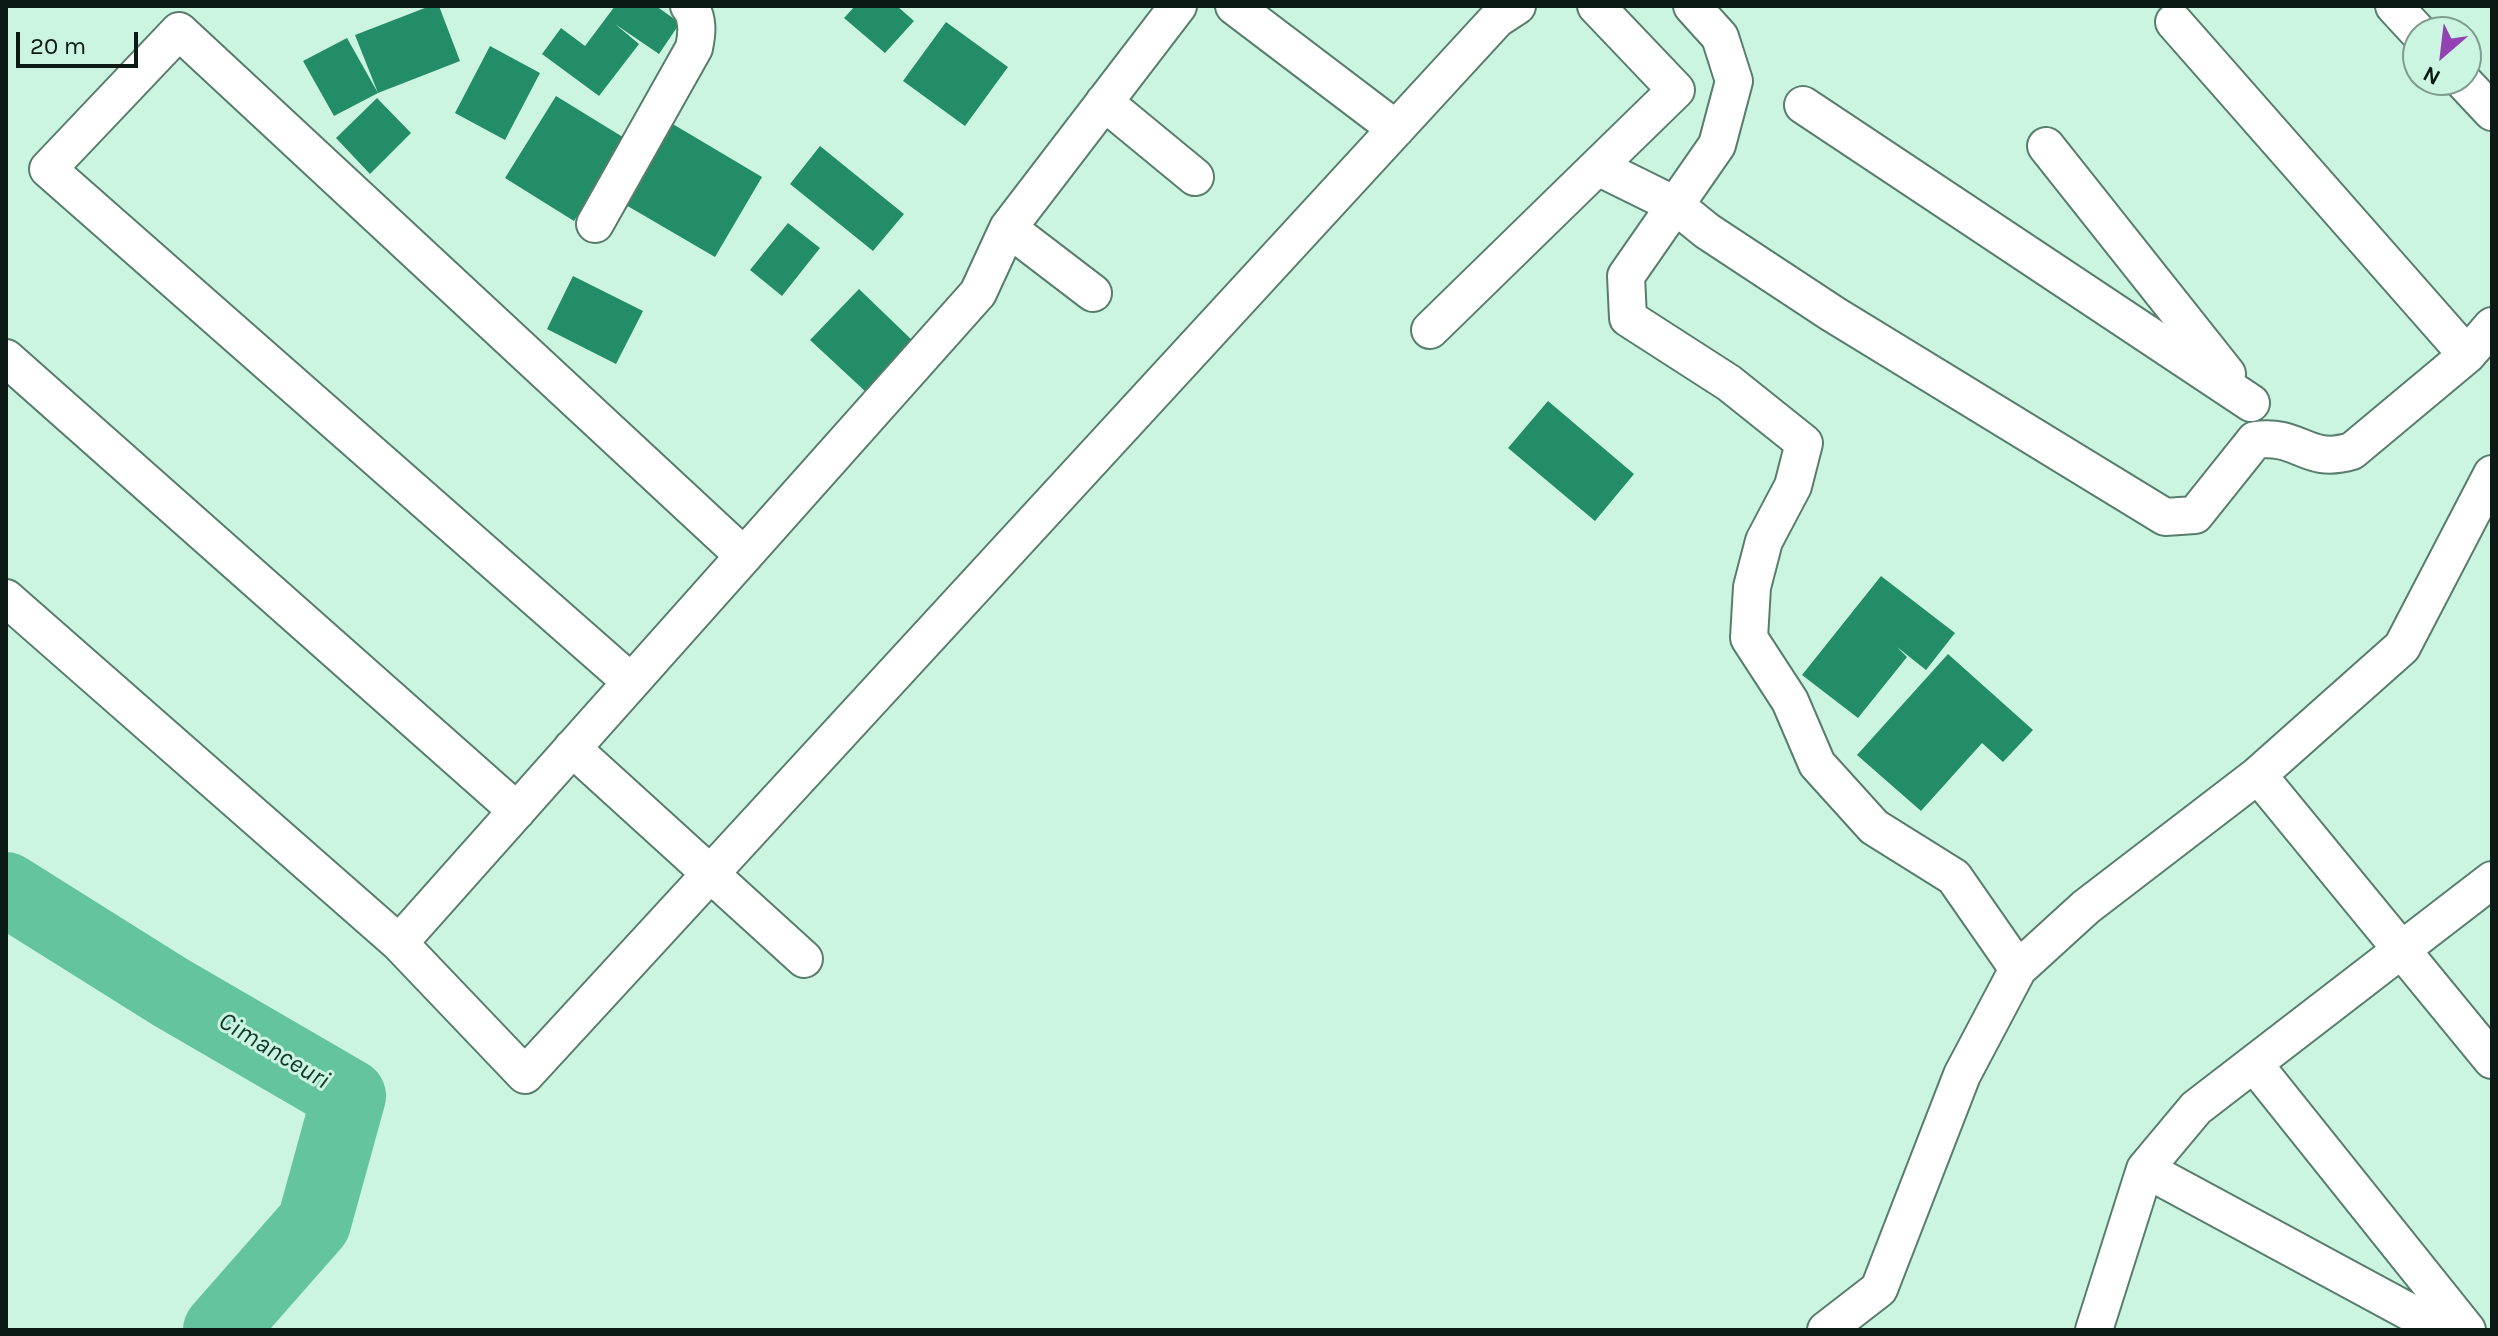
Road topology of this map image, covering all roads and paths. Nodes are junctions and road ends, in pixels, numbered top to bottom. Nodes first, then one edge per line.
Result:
1 (689, 6) edge
2 (1178, 6) edge
3 (1234, 6) edge
4 (1596, 6) edge
5 (1692, 6) edge
6 (1498, 10) edge
7 (2174, 22) dead end
8 (2477, 96) edge
9 (1104, 102) junction
10 (1803, 105) dead end
11 (2492, 112) edge
12 (1396, 129) junction
13 (2046, 146) dead end
14 (1598, 167) junction
15 (1195, 177) dead end
16 (1675, 205) junction
17 (595, 224) dead end
18 (1008, 228) junction
19 (1093, 293) dead end
20 (2492, 326) edge
21 (1430, 330) dead end
22 (2467, 355) junction
23 (6, 358) edge
24 (2251, 403) junction
25 (2278, 437) junction
26 (2492, 474) edge
27 (744, 556) junction
28 (6, 598) edge
29 (631, 682) junction
30 (572, 748) junction
31 (2258, 775) junction
32 (517, 811) junction
33 (711, 873) junction
34 (2492, 880) edge
35 (399, 943) junction
36 (2402, 951) junction
37 (804, 959) dead end
38 (2018, 969) junction
39 (2492, 1060) edge
40 (2254, 1064) junction
41 (2145, 1169) junction
42 (1827, 1330) edge
43 (2094, 1330) edge
44 (2443, 1330) edge
45 (2467, 1330) edge

1 - 17 street
2 - 9 street
3 - 12 street
4 - 14 street
5 - 16 street
6 - 12 street
7 - 22 street
8 - 11 street
9 - 15 street
9 - 18 street
10 - 24 street
12 - 33 street
13 - 24 street
14 - 16 street
14 - 21 street
16 - 25 street
16 - 38 street
18 - 19 street
18 - 27 street
20 - 22 street
22 - 25 street
23 - 32 street
24 - 25 street
26 - 31 street
27 - 29 street
27 - 29 street
28 - 35 street
29 - 30 street
30 - 32 street
30 - 33 street
31 - 36 street
31 - 38 street
32 - 35 street
33 - 35 street
33 - 37 street
34 - 36 street
36 - 39 street
36 - 40 street
38 - 42 street
40 - 41 street
40 - 45 street
41 - 43 street
41 - 44 street

